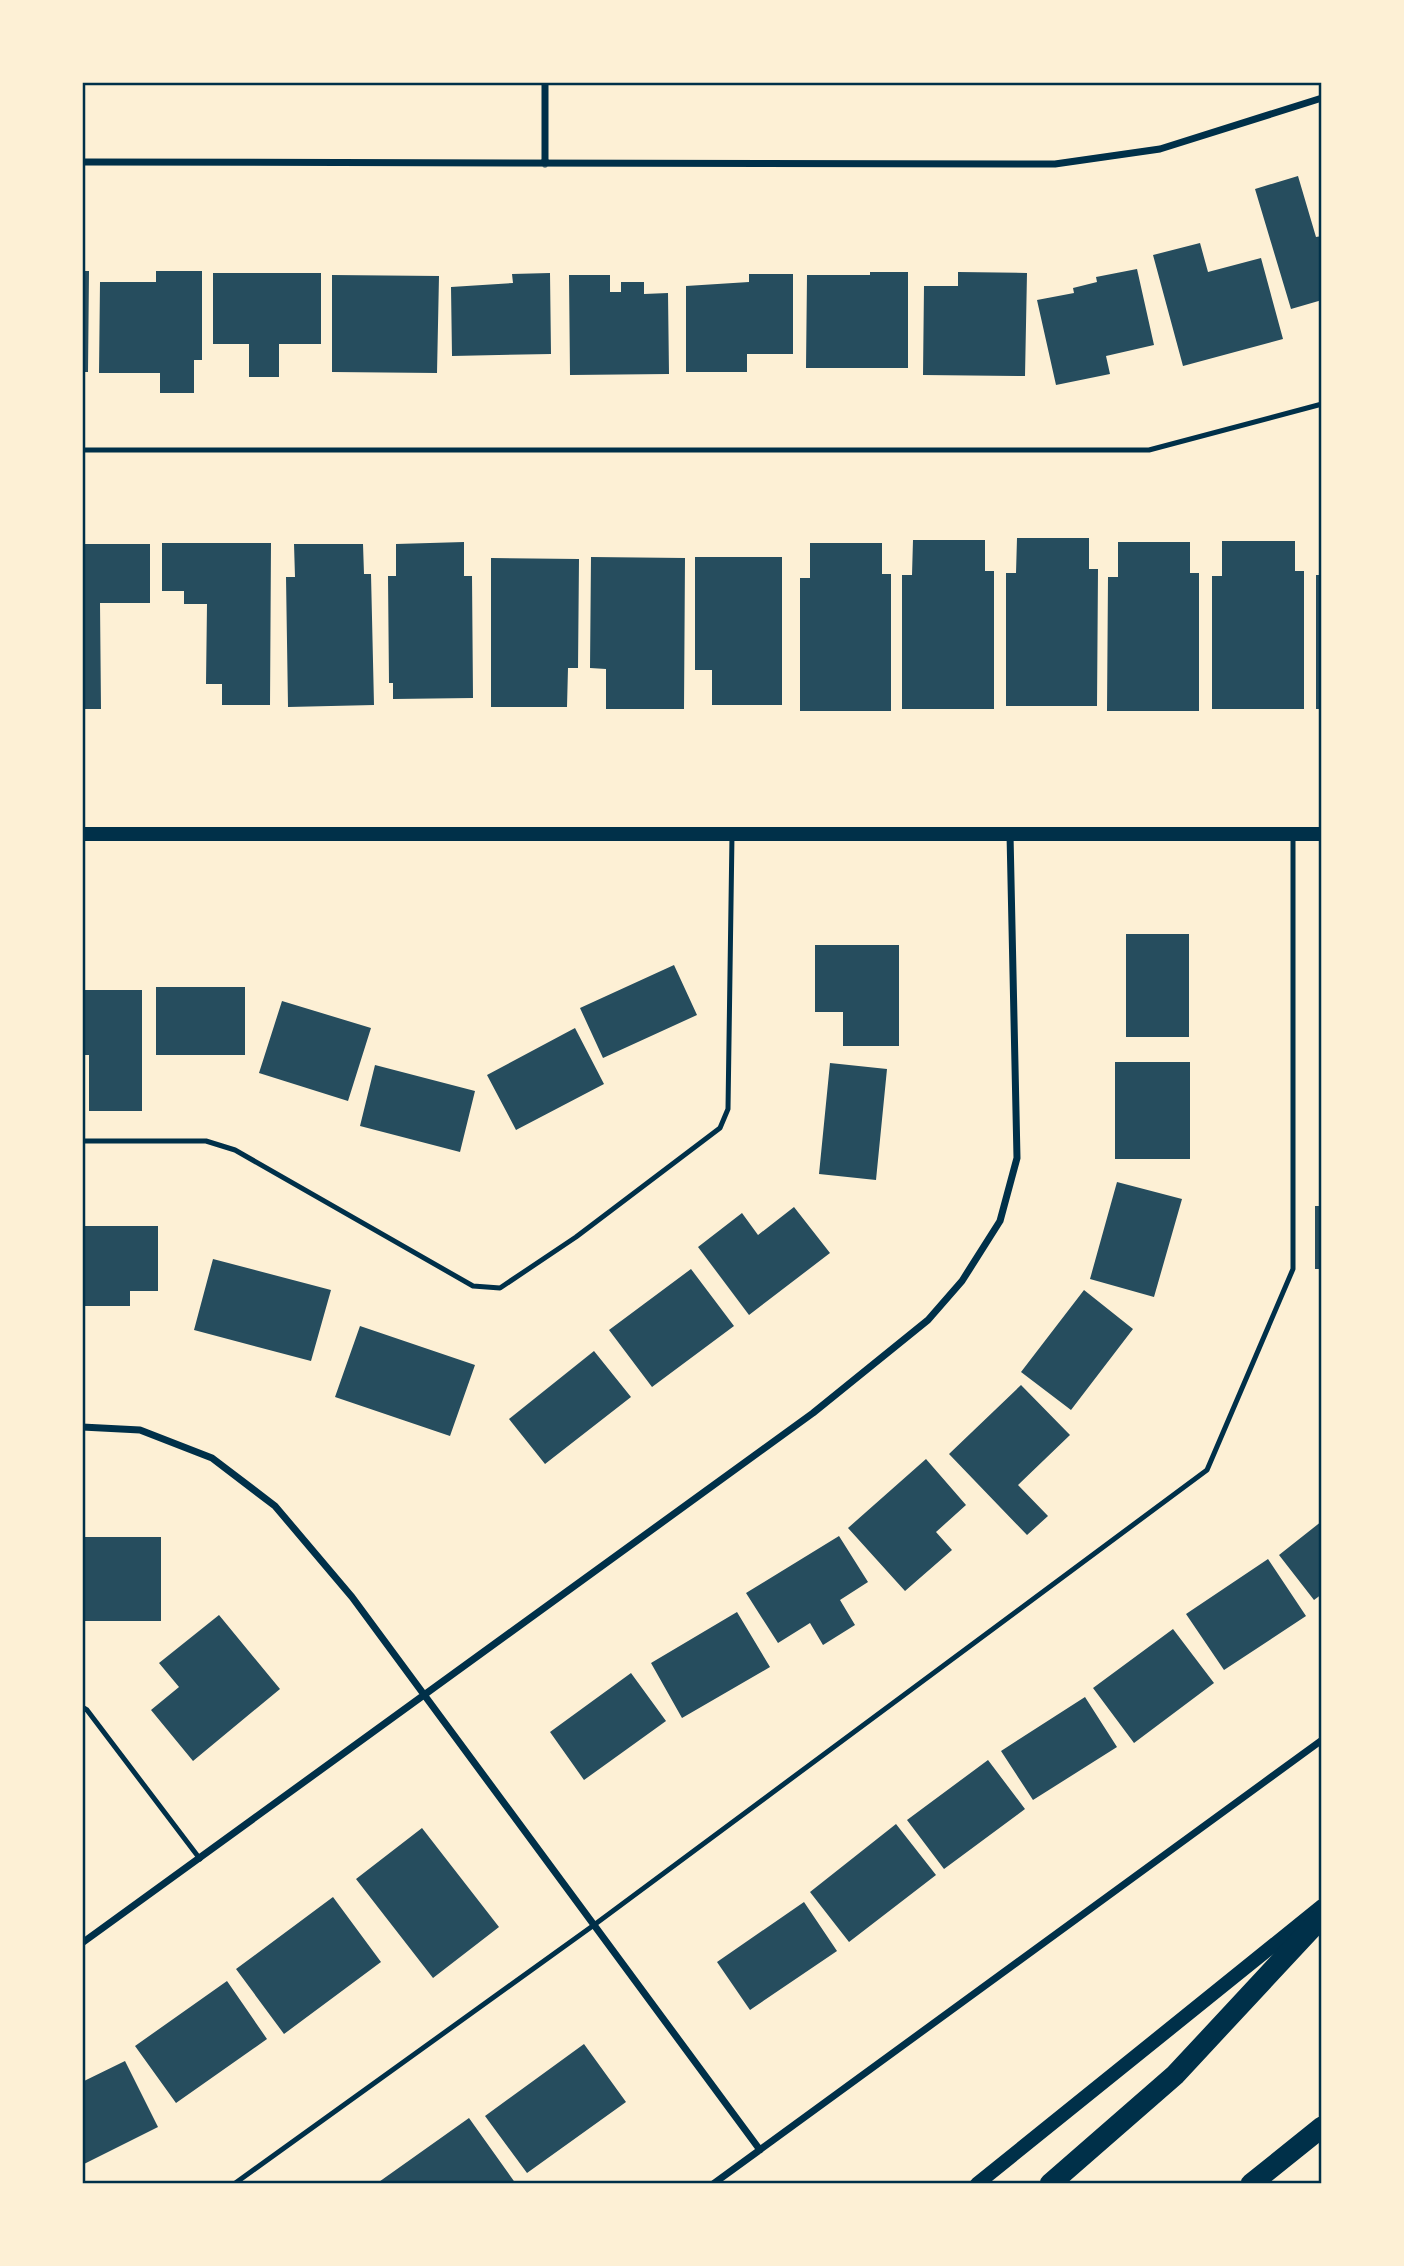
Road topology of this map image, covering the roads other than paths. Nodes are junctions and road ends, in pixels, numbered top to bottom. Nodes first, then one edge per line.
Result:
1 (545, 82) edge
2 (1322, 98) edge
3 (82, 162) edge
4 (545, 164) junction
5 (1322, 404) edge
6 (82, 450) edge
7 (82, 834) edge
8 (732, 834) junction
9 (1010, 834) junction
10 (1293, 834) junction
11 (1322, 834) edge
12 (82, 1141) edge
13 (82, 1427) edge
14 (425, 1696) junction
15 (82, 1707) edge
16 (1322, 1740) edge
17 (200, 1859) junction
18 (1322, 1906) edge
19 (1322, 1917) edge
20 (594, 1925) junction
21 (82, 1943) edge
22 (1322, 2127) edge
23 (760, 2150) junction
24 (234, 2184) edge
25 (713, 2184) edge
26 (977, 2184) edge
27 (1049, 2184) edge
28 (1251, 2184) edge

1 - 4 street
2 - 4 street
3 - 4 street
5 - 6 lane
7 - 8 main road
8 - 9 main road
8 - 12 lane
9 - 10 main road
9 - 14 street
10 - 11 main road
10 - 20 lane
13 - 14 street
14 - 17 street
14 - 20 street
15 - 17 lane
16 - 23 street
17 - 21 street
18 - 26 main road
19 - 27 highway
20 - 23 street
20 - 24 lane
22 - 28 highway
23 - 25 street

